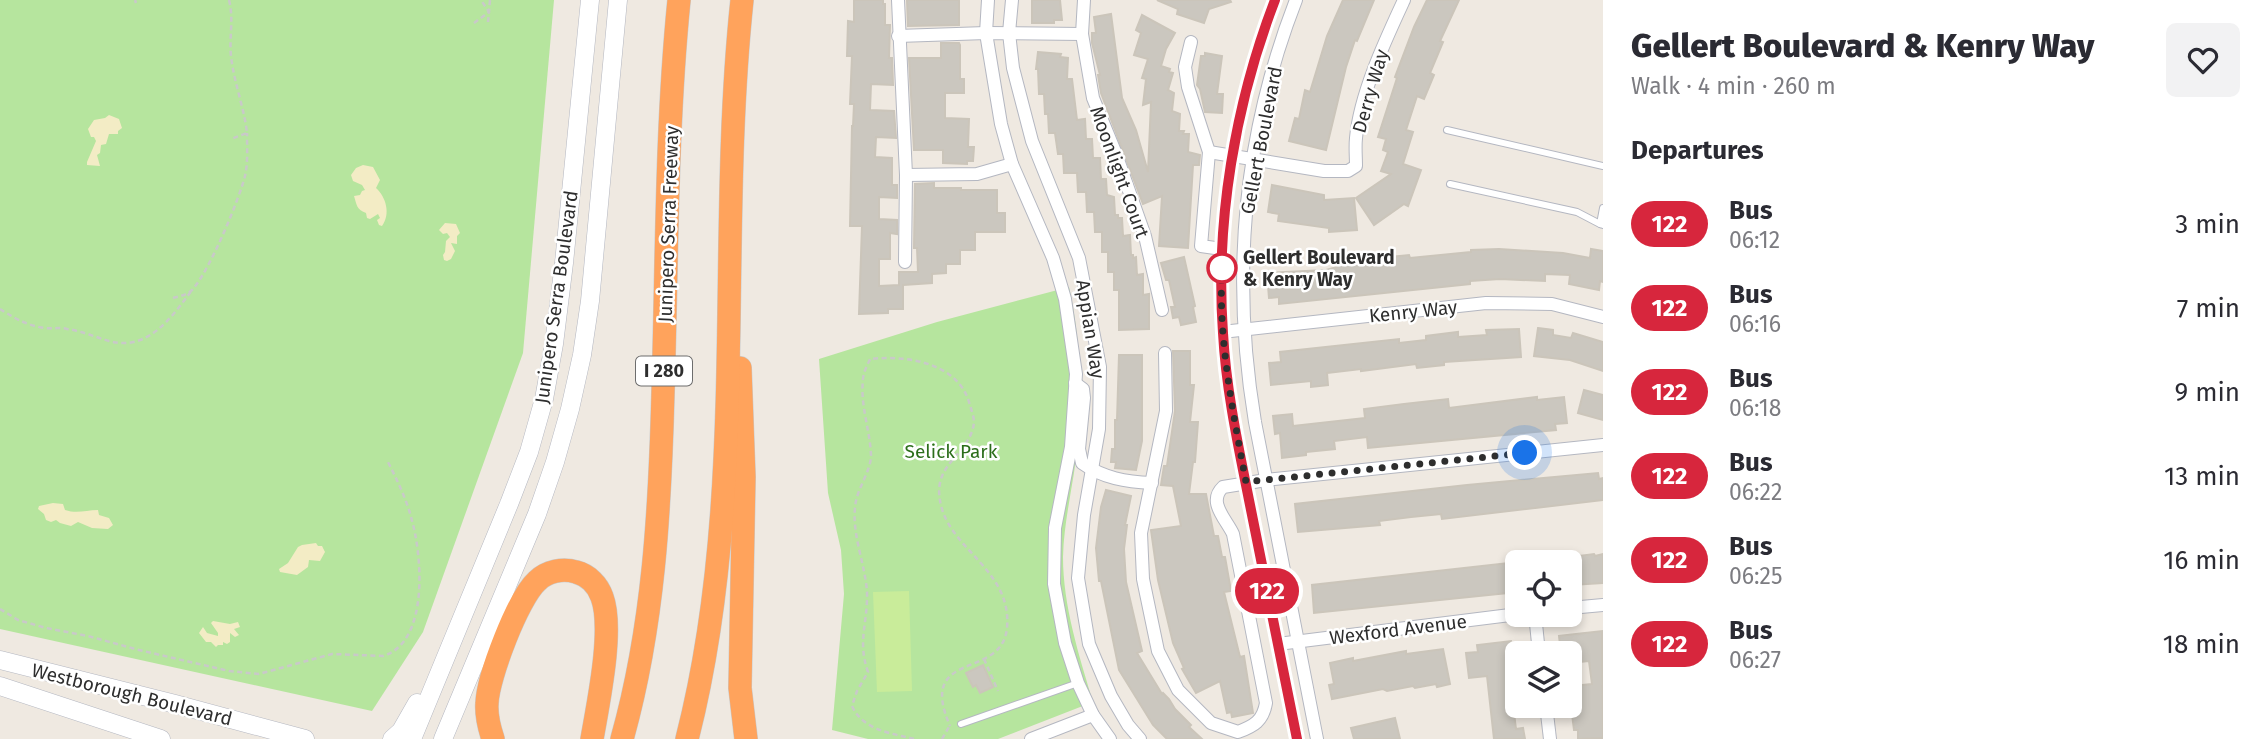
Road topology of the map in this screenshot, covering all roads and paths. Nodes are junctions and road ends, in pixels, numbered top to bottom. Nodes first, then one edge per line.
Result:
1 (229, 0) edge
2 (481, 0) edge
3 (490, 0) edge
4 (590, 0) edge
5 (618, 0) edge
6 (679, 0) edge
7 (742, 0) edge
8 (898, 0) edge
9 (988, 0) edge
10 (1012, 0) edge
11 (1084, 0) edge
12 (1275, 0) edge
13 (1297, 0) edge
14 (1404, 0) edge
15 (489, 12) junction
16 (488, 22) dead end
17 (474, 23) dead end
18 (986, 33) junction
19 (1009, 33) junction
20 (1082, 34) junction
21 (898, 36) junction
22 (1191, 43) dead end
23 (1447, 130) dead end
24 (247, 133) junction
25 (231, 139) dead end
26 (1209, 152) junction
27 (1233, 157) junction
28 (1253, 160) junction
29 (1012, 164) junction
30 (1603, 166) edge
31 (906, 174) junction
32 (1450, 184) dead end
33 (1603, 208) edge
34 (1602, 224) edge
35 (730, 232) junction
36 (1222, 249) junction
37 (905, 262) dead end
38 (192, 290) junction
39 (173, 298) dead end
40 (0, 309) edge
41 (1162, 310) dead end
42 (1603, 317) edge
43 (1243, 330) junction
44 (1223, 332) junction
45 (1166, 353) dead end
46 (1075, 383) junction
47 (1603, 445) edge
48 (388, 462) dead end
49 (1092, 470) junction
50 (1266, 480) junction
51 (1246, 482) junction
52 (1152, 483) junction
53 (1603, 605) edge
54 (1582, 607) edge
55 (0, 609) edge
56 (1505, 616) edge
57 (457, 632) junction
58 (1297, 642) junction
59 (1278, 644) junction
60 (984, 659) junction
61 (0, 660) edge
62 (1078, 683) junction
63 (0, 686) edge
64 (998, 691) dead end
65 (1093, 715) junction
66 (1548, 718) edge
67 (961, 723) dead end
68 (161, 739) edge
69 (305, 739) edge
70 (392, 739) edge
71 (412, 739) edge
72 (443, 739) edge
73 (493, 739) edge
74 (592, 739) edge
75 (622, 739) edge
76 (687, 739) edge
77 (746, 739) edge
78 (914, 739) edge
79 (942, 739) edge
80 (1031, 739) edge
81 (1110, 739) edge
82 (1140, 739) edge
83 (1297, 739) edge
84 (1317, 739) edge
85 (1550, 739) edge

1 - 24 path
2 - 15 path
3 - 15 path
4 - 57 main road, Junipero Serra Boulevard
5 - 72 main road, Junipero Serra Boulevard
6 - 75 highway, Junipero Serra Freeway / I 280
7 - 35 highway
8 - 21 street
9 - 18 street, Appian Way
10 - 19 street, Appian Way
11 - 20 street, Moonlight Court
12 - 27 street, Gellert Boulevard
13 - 28 street, Gellert Boulevard
14 - 28 street, Derry Way
15 - 16 path
15 - 17 path
18 - 19 street
18 - 21 street
18 - 29 street, Appian Way
19 - 20 street
19 - 49 street, Appian Way
20 - 41 street, Moonlight Court
21 - 31 street
22 - 26 street
23 - 30 lane
24 - 25 path
24 - 38 path
26 - 27 street
26 - 36 street
27 - 28 street
27 - 36 street, Gellert Boulevard
28 - 43 street, Gellert Boulevard
29 - 31 street
29 - 46 street, Appian Way
31 - 37 street
32 - 34 lane
33 - 34 lane
35 - 76 highway
35 - 77 highway
36 - 44 street, Gellert Boulevard
38 - 39 path
38 - 40 path
42 - 43 street, Kenry Way
43 - 44 street, Kenry Way
43 - 50 street, Gellert Boulevard
44 - 51 street, Gellert Boulevard
45 - 52 street
46 - 49 street
46 - 62 street, Appian Way
47 - 50 street
48 - 55 path
49 - 52 street
49 - 82 street, Appian Way
50 - 51 street
50 - 58 street, Gellert Boulevard
51 - 52 street
51 - 59 street, Gellert Boulevard
53 - 54 street
56 - 58 street, Wexford Avenue
57 - 70 main road
57 - 71 main road, Junipero Serra Boulevard
58 - 59 street, Wexford Avenue
58 - 84 street, Gellert Boulevard
59 - 83 street, Gellert Boulevard
60 - 64 path
60 - 78 path
60 - 79 path
61 - 69 main road, Westborough Boulevard
62 - 65 street, Appian Way
62 - 67 lane
63 - 68 main road, Westborough Boulevard
65 - 80 street
65 - 81 street, Appian Way
66 - 85 street
73 - 74 highway

